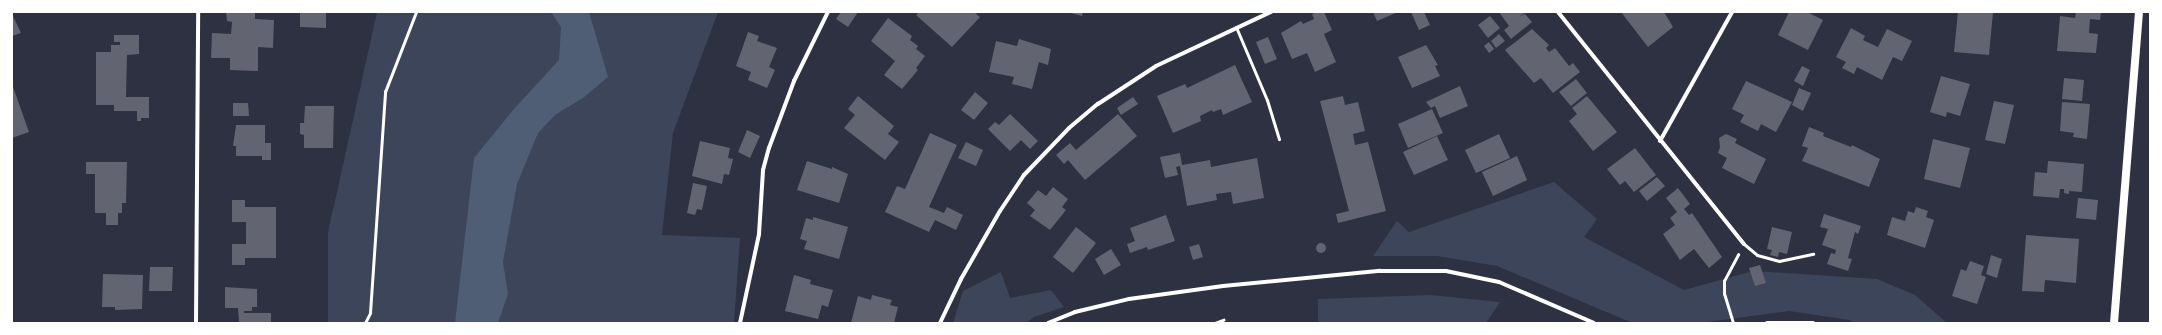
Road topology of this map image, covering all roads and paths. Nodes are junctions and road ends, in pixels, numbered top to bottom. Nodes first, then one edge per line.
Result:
1 (198, 12) edge
2 (416, 12) edge
3 (828, 12) edge
4 (1271, 12) edge
5 (1558, 12) edge
6 (1732, 12) edge
7 (2139, 12) edge
8 (1236, 27) junction
9 (1279, 139) dead end
10 (1660, 141) junction
11 (1744, 244) junction
12 (1813, 254) dead end
13 (1223, 320) dead end
14 (196, 323) edge
15 (365, 323) edge
16 (740, 323) edge
17 (940, 323) edge
18 (1048, 323) edge
19 (1214, 323) edge
20 (1594, 323) edge
21 (1733, 323) edge
22 (1768, 323) edge
23 (1812, 323) edge
24 (2114, 323) edge

1 - 14 street
2 - 15 path
3 - 16 street
4 - 8 street
5 - 10 street
6 - 10 street
7 - 24 main road
8 - 9 lane
8 - 17 street
10 - 11 street
11 - 12 lane
11 - 21 path
13 - 19 path
18 - 20 street
22 - 23 street

